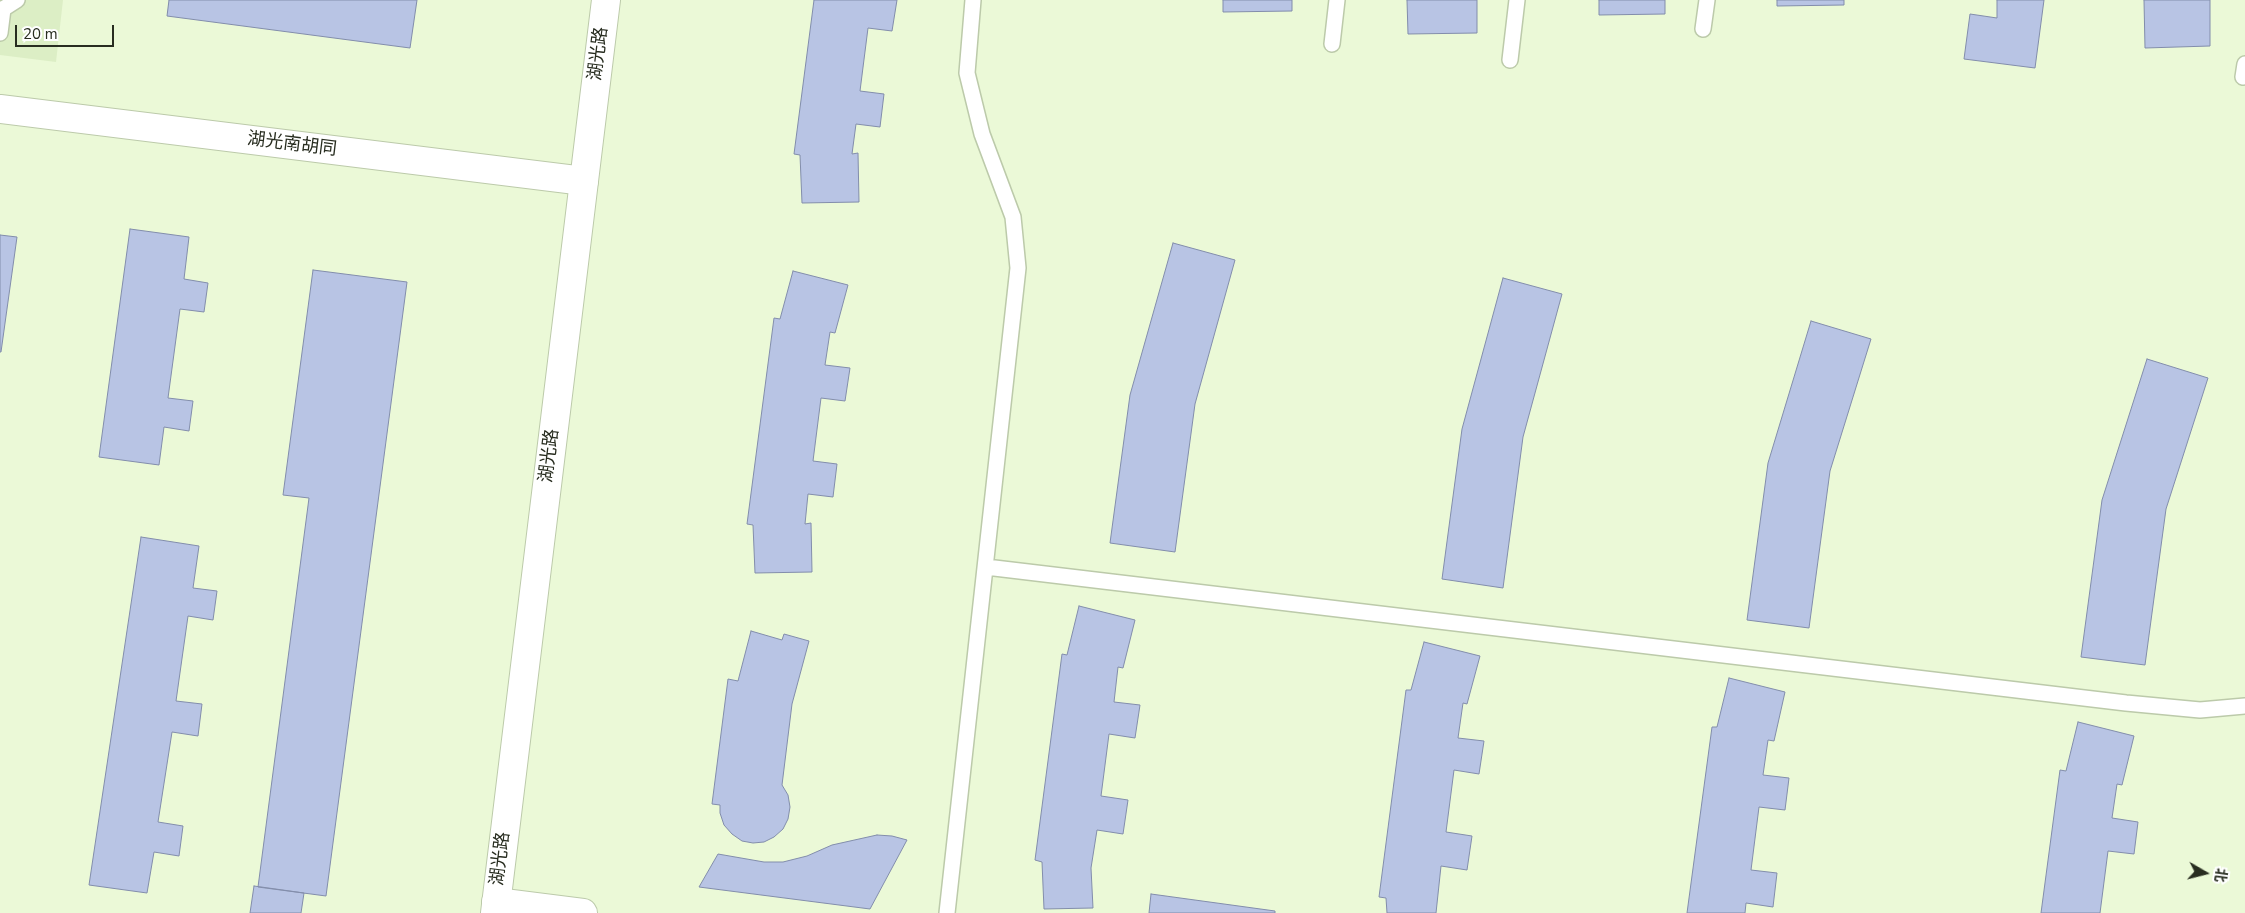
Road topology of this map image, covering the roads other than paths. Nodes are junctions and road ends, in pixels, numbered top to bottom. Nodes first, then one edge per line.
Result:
1 (17, 0) edge
2 (606, 0) edge
3 (974, 0) edge
4 (1337, 0) edge
5 (1517, 0) edge
6 (1706, 0) edge
7 (2, 9) edge
8 (1703, 29) dead end
9 (0, 33) edge
10 (1332, 44) dead end
11 (1510, 60) dead end
12 (0, 109) edge
13 (584, 180) junction
14 (986, 567) junction
15 (2245, 706) edge
16 (495, 908) edge
17 (584, 913) edge
18 (947, 913) edge

1 - 7 lane
2 - 13 street, 湖光路
3 - 14 lane
4 - 10 lane
5 - 11 lane
6 - 8 lane
7 - 9 lane
12 - 13 street, 湖光南胡同
13 - 16 street, 湖光路
14 - 15 lane
14 - 18 lane
16 - 17 street

